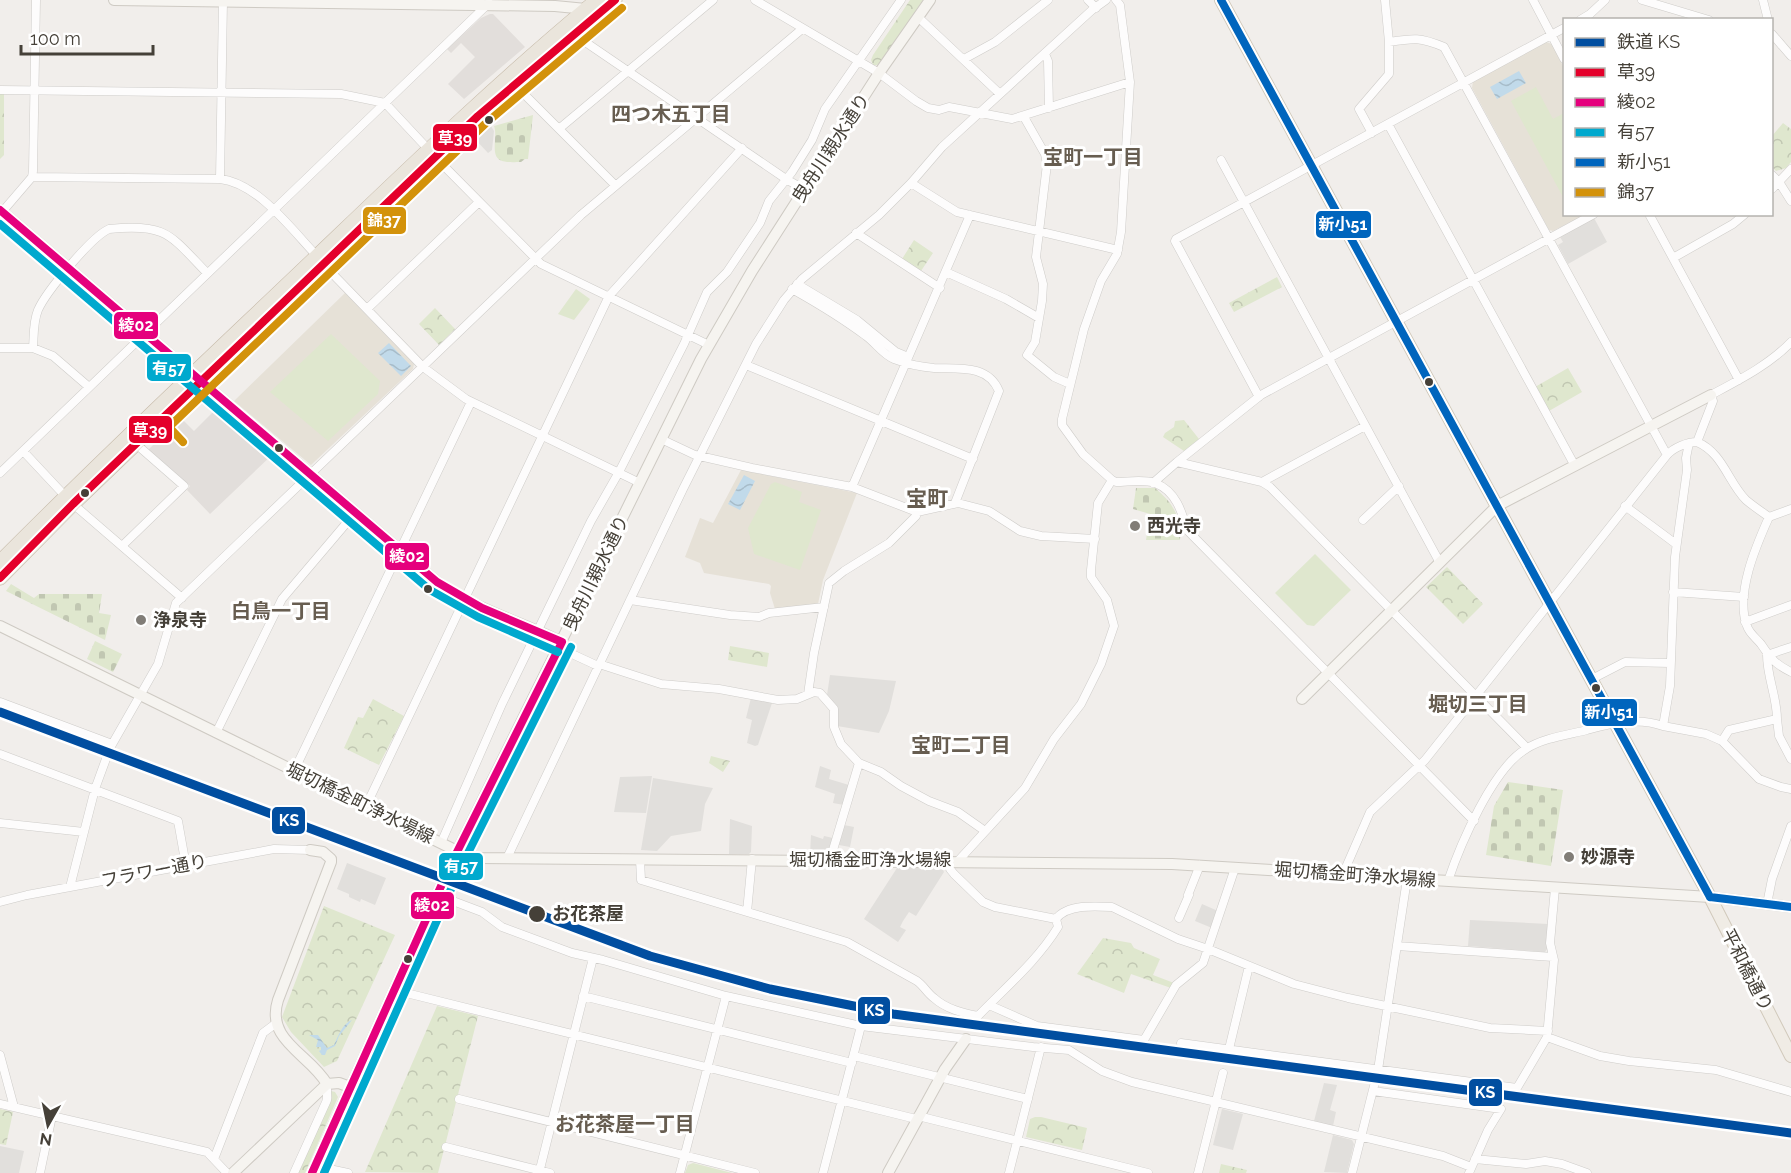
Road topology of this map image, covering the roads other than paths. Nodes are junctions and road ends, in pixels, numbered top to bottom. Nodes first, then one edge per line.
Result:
1 (36, 0) edge
2 (114, 0) edge
3 (615, 0) edge
4 (714, 0) edge
5 (755, 0) edge
6 (901, 0) edge
7 (930, 0) edge
8 (1048, 0) edge
9 (1088, 0) edge
10 (1106, 0) edge
11 (1116, 0) edge
12 (1221, 0) edge
13 (1385, 0) edge
14 (1533, 0) edge
15 (1605, 0) edge
16 (1642, 0) edge
17 (1763, 0) edge
18 (223, 2) junction
19 (438, 2) edge
20 (490, 3) edge
21 (1096, 8) junction
22 (587, 17) edge
23 (918, 17) junction
24 (1593, 17) edge
25 (1701, 18) edge
26 (1768, 18) edge
27 (802, 29) junction
28 (1563, 29) edge
29 (1551, 35) junction
30 (1773, 35) edge
31 (1389, 42) junction
32 (1045, 54) junction
33 (1791, 56) edge
34 (1563, 57) edge
35 (964, 59) junction
36 (859, 63) junction
37 (629, 71) junction
38 (879, 73) junction
39 (1130, 82) junction
40 (1465, 83) junction
41 (515, 85) junction
42 (0, 90) edge
43 (34, 90) junction
44 (221, 93) junction
45 (1000, 94) junction
46 (385, 104) junction
47 (1049, 108) junction
48 (981, 112) junction
49 (1024, 117) junction
50 (696, 118) junction
51 (1388, 124) junction
52 (560, 128) junction
53 (1372, 133) junction
54 (742, 148) junction
55 (431, 153) junction
56 (1221, 160) dead end
57 (1312, 166) junction
58 (1791, 170) edge
59 (1773, 176) edge
60 (32, 177) junction
61 (220, 179) junction
62 (786, 180) junction
63 (1779, 182) junction
64 (911, 183) junction
65 (615, 185) junction
66 (1773, 188) edge
67 (805, 190) junction
68 (1791, 201) edge
69 (479, 202) junction
70 (1244, 203) junction
71 (273, 210) junction
72 (1, 211) edge
73 (970, 215) junction
74 (1590, 216) edge
75 (1650, 216) edge
76 (1743, 216) edge
77 (1039, 231) junction
78 (856, 233) junction
79 (1550, 238) junction
80 (1118, 250) junction
81 (1672, 258) junction
82 (534, 259) junction
83 (320, 260) junction
84 (68, 269) junction
85 (946, 272) junction
86 (207, 273) junction
87 (1473, 279) junction
88 (794, 286) junction
89 (940, 288) junction
90 (609, 296) junction
91 (367, 309) junction
92 (1039, 318) junction
93 (1396, 322) junction
94 (144, 334) junction
95 (688, 334) junction
96 (1791, 342) edge
97 (709, 345) junction
98 (0, 348) edge
99 (33, 348) junction
100 (1329, 358) junction
101 (907, 360) junction
102 (746, 365) junction
103 (423, 367) junction
104 (197, 378) junction
105 (1739, 380) junction
106 (1070, 384) junction
107 (89, 387) junction
108 (1711, 395) junction
109 (1259, 396) junction
110 (471, 402) junction
111 (881, 420) junction
112 (1365, 426) junction
113 (1652, 426) junction
114 (542, 436) junction
115 (661, 439) junction
116 (1693, 442) junction
117 (136, 444) junction
118 (23, 451) junction
119 (1667, 455) junction
120 (701, 456) junction
121 (973, 459) junction
122 (1177, 462) junction
123 (1575, 466) junction
124 (619, 472) junction
125 (0, 473) edge
126 (310, 475) junction
127 (1112, 480) junction
128 (1262, 482) junction
129 (640, 483) junction
130 (1153, 483) junction
131 (1399, 486) junction
132 (852, 487) junction
133 (70, 501) junction
134 (955, 504) junction
135 (1497, 506) junction
136 (1625, 506) junction
137 (1791, 509) edge
138 (917, 512) junction
139 (355, 513) junction
140 (1769, 517) junction
141 (1363, 520) dead end
142 (1095, 539) junction
143 (1676, 544) junction
144 (122, 546) junction
145 (399, 551) junction
146 (0, 562) edge
147 (1440, 563) junction
148 (0, 578) edge
149 (1672, 592) junction
150 (1744, 597) junction
151 (182, 598) junction
152 (464, 600) junction
153 (630, 600) junction
154 (1549, 603) junction
155 (1791, 605) edge
156 (824, 607) junction
157 (1392, 610) junction
158 (1745, 622) junction
159 (0, 626) edge
160 (538, 630) junction
161 (561, 645) junction
162 (1791, 647) edge
163 (1767, 655) junction
164 (1670, 663) junction
165 (598, 665) junction
166 (1791, 672) edge
167 (1328, 673) junction
168 (1590, 680) junction
169 (808, 694) junction
170 (1476, 695) junction
171 (141, 696) junction
172 (1302, 699) dead end
173 (0, 702) edge
174 (1777, 719) junction
175 (1614, 723) junction
176 (1663, 726) junction
177 (216, 733) junction
178 (1722, 741) junction
179 (112, 744) junction
180 (1527, 748) junction
181 (0, 754) edge
182 (1791, 759) edge
183 (859, 764) junction
184 (1419, 765) junction
185 (294, 771) junction
186 (95, 789) junction
187 (1791, 789) edge
188 (366, 806) junction
189 (1474, 821) junction
190 (0, 823) edge
191 (1791, 826) edge
192 (985, 831) junction
193 (84, 832) junction
194 (441, 843) junction
195 (310, 850) joint
196 (457, 851) junction
197 (507, 858) junction
198 (640, 859) junction
199 (752, 860) junction
200 (830, 860) junction
201 (953, 861) junction
202 (1200, 865) junction
203 (186, 866) junction
204 (1235, 868) junction
205 (1342, 874) junction
206 (1407, 879) junction
207 (1448, 881) junction
208 (70, 887) junction
209 (1555, 888) junction
210 (437, 895) junction
211 (1710, 897) junction
212 (0, 902) edge
213 (1767, 904) junction
214 (1791, 907) edge
215 (747, 912) junction
216 (1179, 918) dead end
217 (1056, 919) junction
218 (1397, 945) junction
219 (1208, 949) junction
220 (1553, 957) junction
221 (593, 958) junction
222 (1249, 966) junction
223 (394, 990) junction
224 (583, 996) junction
225 (726, 996) junction
226 (989, 1005) junction
227 (1388, 1006) junction
228 (275, 1024) junction
229 (861, 1026) junction
230 (717, 1030) junction
231 (1547, 1034) junction
232 (573, 1036) junction
233 (966, 1039) junction
234 (1181, 1043) dead end
235 (1041, 1047) junction
236 (1229, 1049) junction
237 (0, 1055) edge
238 (1791, 1056) edge
239 (853, 1060) junction
240 (708, 1068) junction
241 (1378, 1070) junction
242 (1223, 1073) dead end
243 (940, 1078) junction
244 (327, 1084) junction
245 (350, 1087) junction
246 (1373, 1091) junction
247 (1791, 1092) edge
248 (459, 1099) dead end
249 (1028, 1100) junction
250 (842, 1102) junction
251 (1215, 1103) junction
252 (0, 1104) edge
253 (14, 1107) junction
254 (52, 1116) junction
255 (917, 1118) junction
256 (552, 1123) junction
257 (1360, 1137) junction
258 (1018, 1140) junction
259 (446, 1147) dead end
260 (684, 1155) junction
261 (214, 1159) junction
262 (1472, 1166) edge
263 (314, 1169) edge
264 (539, 1172) edge
265 (40, 1173) edge
266 (226, 1173) edge
267 (233, 1173) edge
268 (294, 1173) edge
269 (348, 1173) edge
270 (550, 1173) edge
271 (680, 1173) edge
272 (755, 1173) edge
273 (823, 1173) edge
274 (888, 1173) edge
275 (1009, 1173) edge
276 (1148, 1173) edge
277 (1198, 1173) edge
278 (1352, 1173) edge
279 (1587, 1173) edge

1 - 43 street
2 - 18 street
3 - 22 highway
4 - 37 street
5 - 27 street
6 - 36 street
7 - 23 street, 曳舟川親水通り
8 - 35 street
9 - 21 street
10 - 21 street
11 - 39 street
12 - 57 main road, 平和橋通り
13 - 31 street
14 - 29 street
15 - 24 street
16 - 25 street
17 - 26 street
18 - 19 street
18 - 44 street
19 - 20 street
20 - 22 street
20 - 46 street
21 - 32 street
22 - 37 street
22 - 41 highway
22 - 55 highway
23 - 35 street
23 - 38 street, 曳舟川親水通り
27 - 36 street
27 - 50 street
28 - 29 street
29 - 34 street
29 - 40 street
30 - 33 street
31 - 40 street
31 - 53 street
32 - 45 street
32 - 47 street
35 - 45 street
36 - 38 street
36 - 62 street
37 - 50 street
37 - 52 street
38 - 48 street
38 - 67 street, 曳舟川親水通り
39 - 47 street
39 - 80 street
40 - 51 street
40 - 79 street
41 - 52 street
41 - 55 highway
42 - 43 street
43 - 44 street
43 - 60 street
44 - 46 street
44 - 61 street
45 - 48 street
46 - 55 street
46 - 71 street
47 - 49 street
48 - 49 street
48 - 64 street
49 - 77 street
50 - 54 street
50 - 65 street
51 - 53 street
51 - 87 street
52 - 65 street
53 - 57 street
54 - 62 street
54 - 90 street
55 - 69 street
55 - 83 highway
56 - 70 street
57 - 70 street
57 - 93 main road, 平和橋通り
58 - 63 street
59 - 63 street
60 - 61 street
60 - 72 street
61 - 71 street
62 - 67 street
62 - 95 street
63 - 66 street
63 - 68 street
64 - 73 street
64 - 78 street
65 - 82 street
67 - 97 street, 曳舟川親水通り
69 - 82 street
69 - 91 street
70 - 100 street
70 - 109 street
71 - 83 street
71 - 86 street
72 - 84 street
73 - 77 street
73 - 85 street
74 - 79 street
75 - 81 street
76 - 81 street
77 - 80 street
77 - 92 street
78 - 88 street
78 - 89 street
79 - 87 street
79 - 113 street
80 - 106 street
81 - 105 street
82 - 90 street
82 - 103 street
83 - 91 street
83 - 104 highway
84 - 86 street
84 - 94 street
84 - 99 street
85 - 89 street
85 - 92 street
86 - 94 street
87 - 93 street
87 - 123 street
88 - 101 street
88 - 102 street
89 - 101 street
90 - 95 street
90 - 114 street
91 - 103 street
92 - 106 street
93 - 100 street
93 - 135 main road, 平和橋通り
94 - 104 street
94 - 107 street
95 - 97 street
95 - 124 street
96 - 105 street
97 - 115 street, 曳舟川親水通り
98 - 99 street
99 - 107 street
100 - 109 street
100 - 112 street
101 - 111 street
101 - 121 street
102 - 111 street
102 - 120 street
103 - 110 street
103 - 126 street
104 - 117 highway
104 - 126 street
104 - 133 highway
105 - 108 street
106 - 127 street
107 - 118 street
108 - 113 street
108 - 116 street
109 - 122 street
110 - 114 street
110 - 145 street
111 - 121 street
111 - 132 street
112 - 128 street
112 - 131 street
113 - 119 street
113 - 123 street
114 - 124 street
114 - 152 street
115 - 120 street
115 - 129 street, 曳舟川親水通り
116 - 119 street
116 - 140 street
116 - 143 street
117 - 133 highway
117 - 144 street
118 - 125 street
118 - 133 street
119 - 136 street
120 - 132 street
120 - 153 street
121 - 134 street
122 - 128 street
122 - 130 street
123 - 135 street
124 - 129 street
124 - 160 street
126 - 139 street
126 - 151 street
127 - 130 street
127 - 142 street
128 - 157 street
129 - 161 street, 曳舟川親水通り
130 - 167 street
131 - 141 street
131 - 147 street
132 - 138 street
133 - 144 street
133 - 146 highway
133 - 148 highway
134 - 138 street
134 - 142 street
135 - 147 street
135 - 154 main road, 平和橋通り
136 - 143 street
136 - 154 street
137 - 140 street
138 - 156 street
139 - 145 street
139 - 177 street
140 - 150 street
142 - 192 street
143 - 149 street
144 - 151 street
145 - 152 street
145 - 185 street
147 - 157 street
149 - 150 street
149 - 164 street
150 - 158 street
151 - 171 street
152 - 160 street
152 - 188 street
153 - 156 street
153 - 165 street
154 - 168 main road, 平和橋通り
154 - 170 street
155 - 158 street
156 - 169 street
157 - 167 street
157 - 170 street
158 - 163 street
159 - 171 street, 堀切橋金町浄水場線
160 - 161 street
160 - 194 street
161 - 165 street
161 - 196 street, 曳舟川親水通り
162 - 163 street
163 - 166 street
163 - 174 street
164 - 168 street
164 - 176 street
165 - 169 street
165 - 197 street
167 - 172 street
167 - 184 street
168 - 175 main road, 平和橋通り
169 - 183 street
170 - 180 street
170 - 184 street
171 - 177 street, 堀切橋金町浄水場線
171 - 179 street
173 - 179 street
174 - 178 street
174 - 182 street
175 - 176 street
175 - 180 street
175 - 211 main road, 平和橋通り
176 - 178 street
177 - 185 street, 堀切橋金町浄水場線
178 - 187 street
179 - 186 street
180 - 189 street
181 - 186 street
183 - 192 street
183 - 200 street
184 - 189 street
184 - 205 street
185 - 188 street, 堀切橋金町浄水場線
186 - 193 street
186 - 203 street
188 - 194 street, 堀切橋金町浄水場線
189 - 207 street
190 - 193 street
191 - 213 street
192 - 201 street
193 - 208 street
194 - 196 street, 堀切橋金町浄水場線
195 - 203 street, フラワー通り
195 - 228 street
196 - 197 street, 堀切橋金町浄水場線
196 - 210 street, 曳舟川親水通り
197 - 198 street, 堀切橋金町浄水場線
198 - 199 street, 堀切橋金町浄水場線
198 - 215 street
199 - 200 street, 堀切橋金町浄水場線
199 - 215 street
200 - 201 street, 堀切橋金町浄水場線
201 - 202 street, 堀切橋金町浄水場線
201 - 217 street
202 - 204 street, 堀切橋金町浄水場線
202 - 216 street
203 - 208 street, フラワー通り
204 - 205 street, 堀切橋金町浄水場線
204 - 219 street
205 - 206 street, 堀切橋金町浄水場線
206 - 207 street, 堀切橋金町浄水場線
206 - 218 street
207 - 209 street, 堀切橋金町浄水場線
208 - 212 street, フラワー通り
209 - 211 street, 堀切橋金町浄水場線
209 - 220 street
210 - 221 street
210 - 223 street, 曳舟川親水通り
211 - 213 street, 堀切橋金町浄水場線
211 - 238 main road, 平和橋通り
213 - 214 street, 堀切橋金町浄水場線
215 - 226 street
217 - 219 street
217 - 226 street
218 - 220 street
218 - 227 street
219 - 222 street
219 - 226 street
220 - 231 street
221 - 224 street
221 - 225 street
222 - 227 street
222 - 236 street
223 - 232 street
223 - 245 street, 曳舟川親水通り
224 - 230 street
224 - 232 street
225 - 229 street
225 - 230 street
227 - 231 street
227 - 241 street
228 - 244 street
228 - 261 street
229 - 233 street
229 - 239 street
230 - 239 street
230 - 240 street
231 - 241 street
231 - 247 street
232 - 240 street
232 - 256 street
233 - 235 street
233 - 243 street
234 - 236 street
235 - 249 street
235 - 251 street
236 - 241 street
237 - 253 street
239 - 243 street
239 - 250 street
240 - 250 street
240 - 260 street
241 - 246 street
242 - 251 street
243 - 249 street
243 - 255 street
244 - 245 street
244 - 267 street
244 - 268 street
245 - 263 street, 曳舟川親水通り
246 - 257 street
246 - 262 street
248 - 256 street
249 - 258 street
250 - 255 street
250 - 273 street
251 - 257 street
251 - 277 street
252 - 253 street
253 - 254 street
254 - 261 street
254 - 265 street
255 - 258 street
255 - 274 street
256 - 260 street
256 - 264 street
257 - 262 street
257 - 278 street
258 - 275 street
258 - 276 street
259 - 264 street
260 - 271 street
260 - 272 street
261 - 266 street
262 - 279 street
263 - 269 street
264 - 270 street

